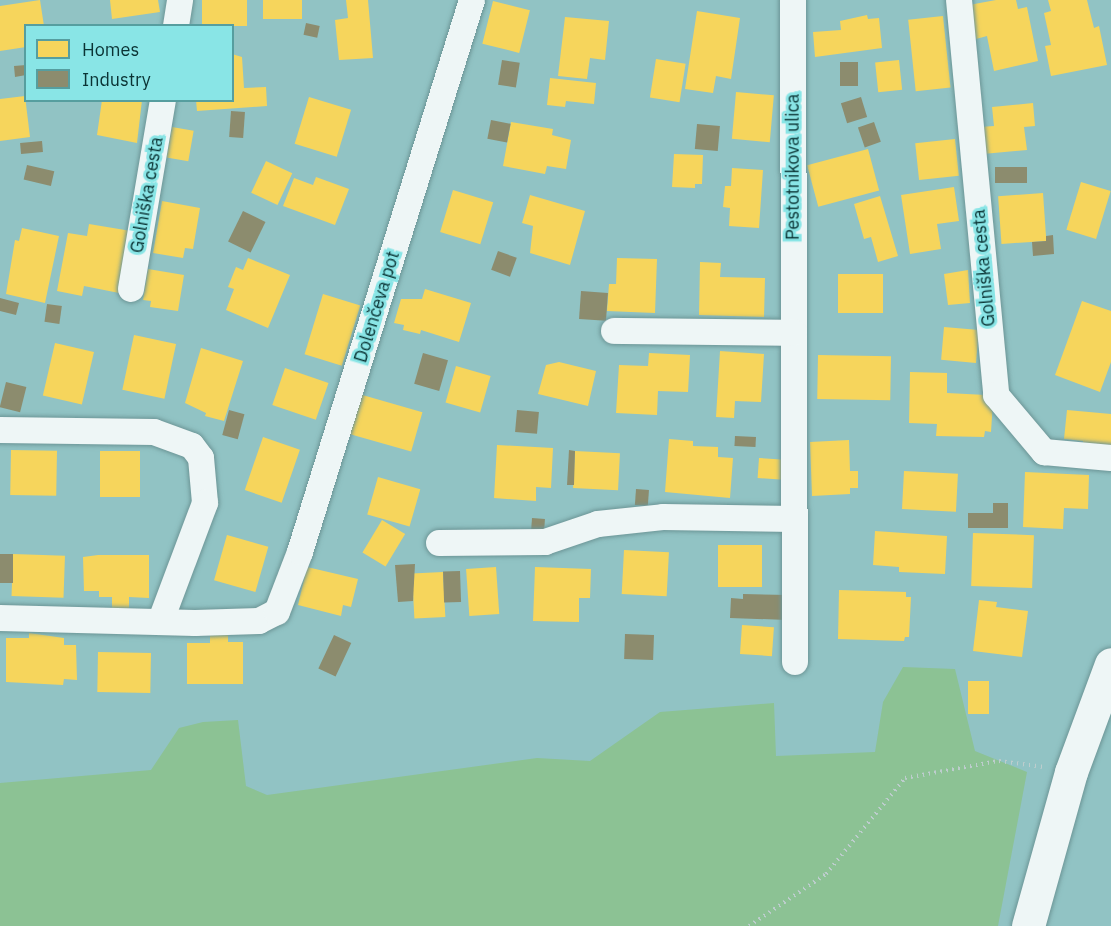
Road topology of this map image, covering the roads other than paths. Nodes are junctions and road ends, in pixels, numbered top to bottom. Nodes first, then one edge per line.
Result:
1 (180, 0) edge
2 (472, 0) edge
3 (793, 0) edge
4 (959, 0) edge
5 (176, 24) edge
6 (163, 102) edge
7 (131, 289) dead end
8 (614, 331) dead end
9 (794, 333) junction
10 (0, 430) edge
11 (1111, 458) edge
12 (794, 519) junction
13 (439, 543) dead end
14 (0, 618) edge
15 (161, 620) junction
16 (795, 662) dead end
17 (1111, 664) edge
18 (1028, 926) edge

1 - 5 street
2 - 15 street, Dolenčeva pot
3 - 9 street, Pestotnikova ulica
4 - 11 street, Golniška cesta
6 - 7 street, Golniška cesta
8 - 9 street
9 - 12 street, Pestotnikova ulica
10 - 15 street
12 - 13 street
12 - 16 street, Pestotnikova ulica
14 - 15 street
17 - 18 street

